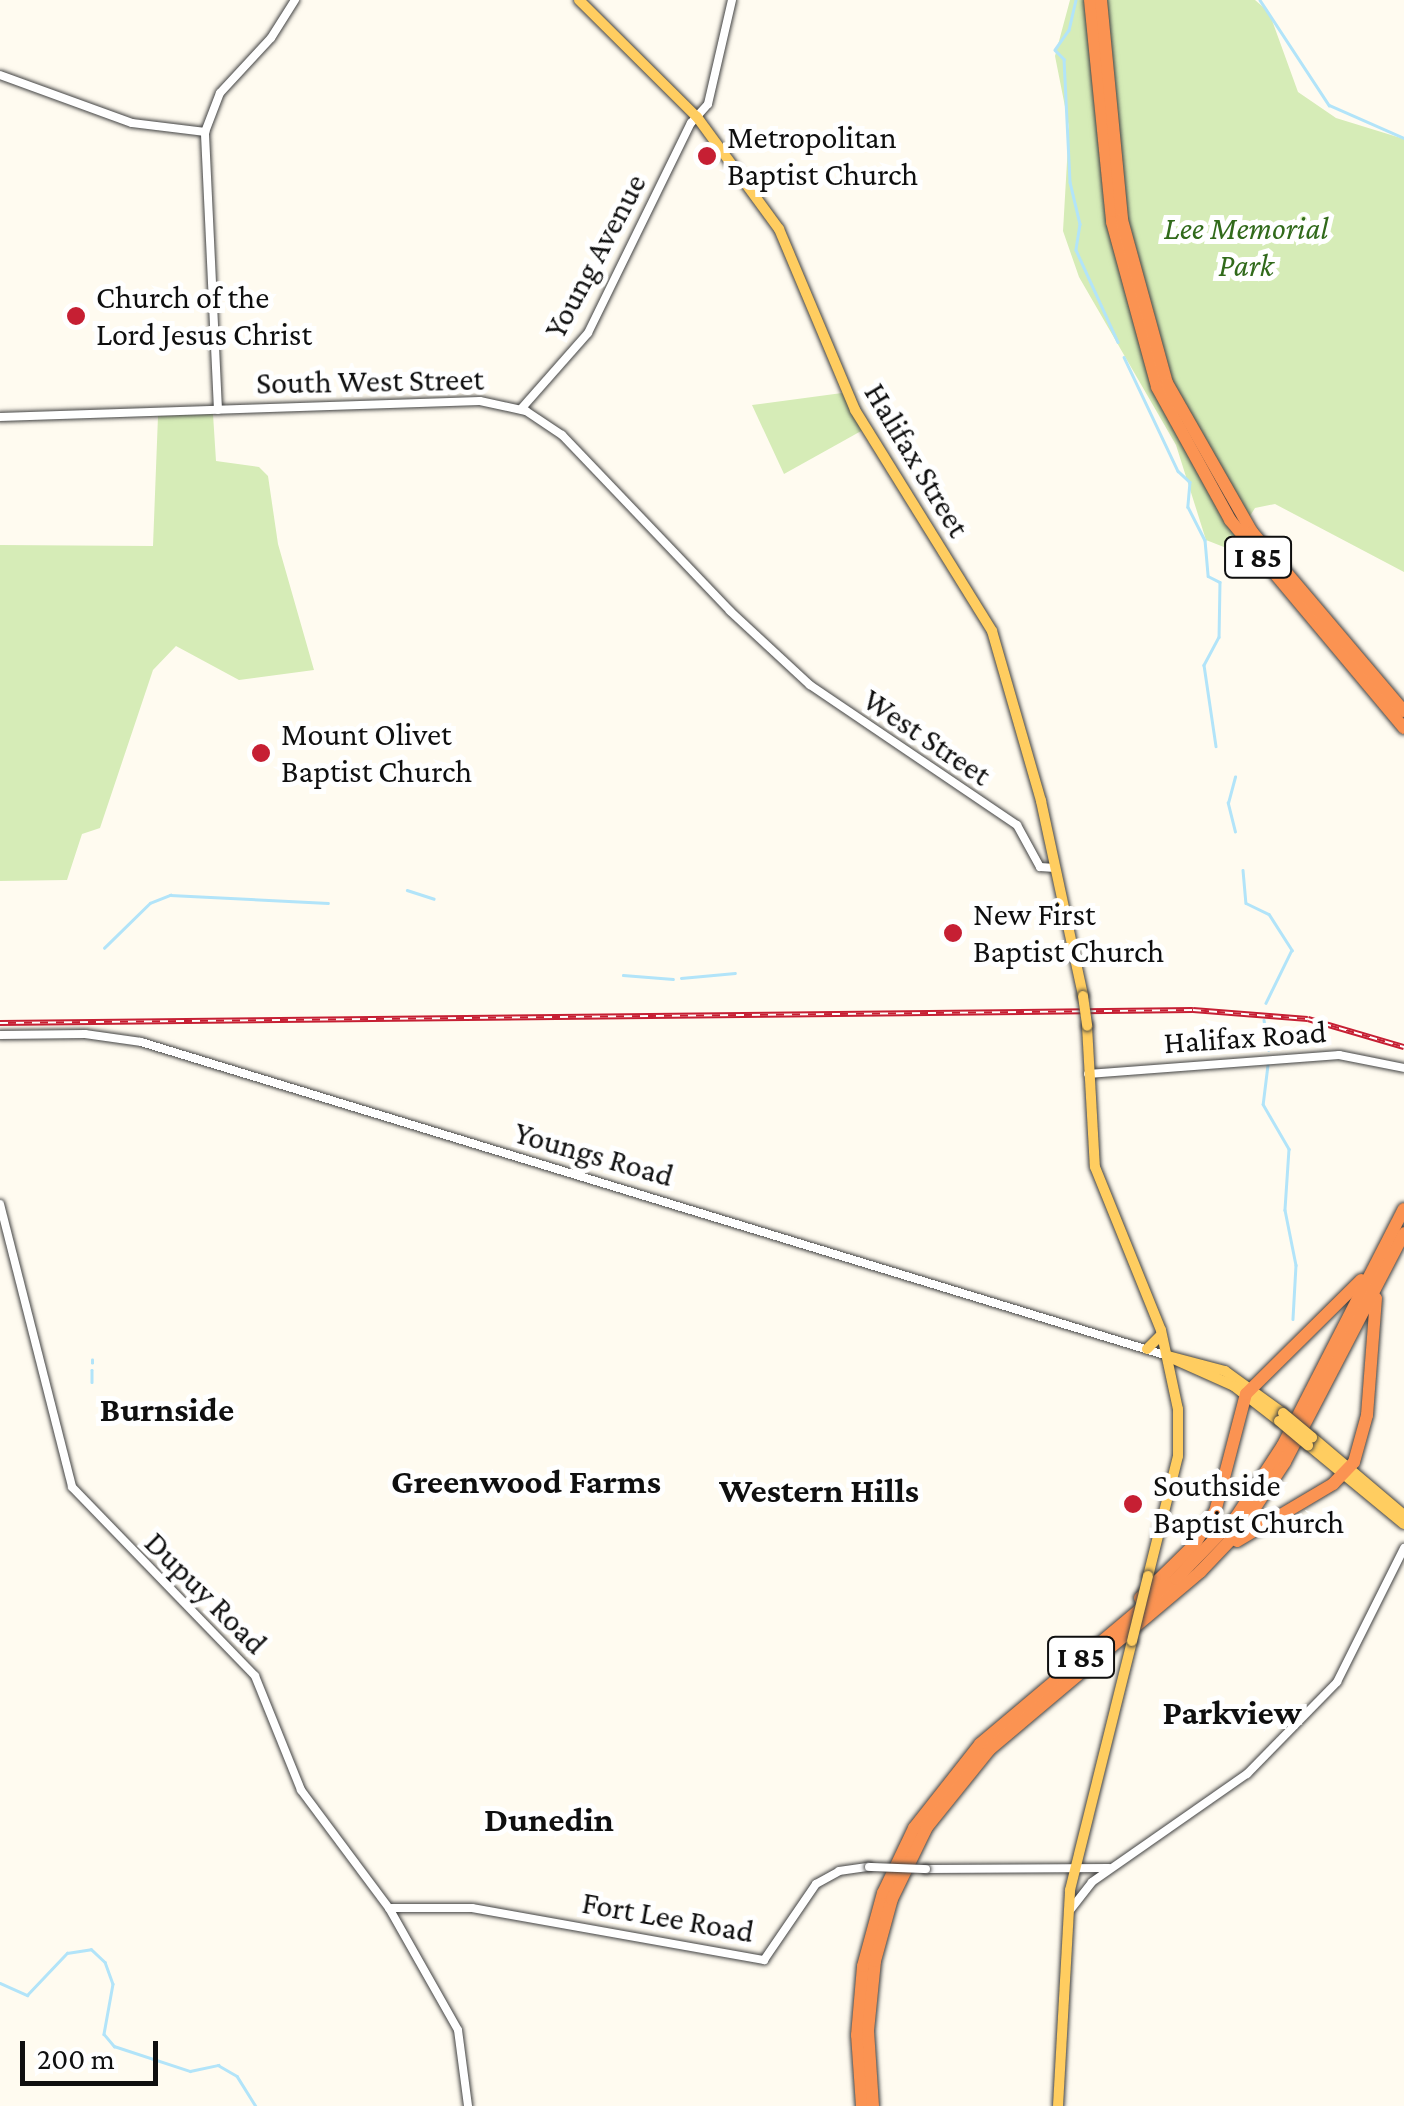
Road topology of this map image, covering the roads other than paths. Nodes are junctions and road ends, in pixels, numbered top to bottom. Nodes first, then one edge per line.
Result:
1 (295, 0) edge
2 (579, 0) edge
3 (732, 0) edge
4 (1090, 0) edge
5 (1101, 0) edge
6 (0, 75) edge
7 (697, 117) junction
8 (205, 132) junction
9 (1145, 339) junction
10 (1154, 363) junction
11 (521, 409) junction
12 (218, 410) junction
13 (0, 417) edge
14 (764, 644) joint
15 (1404, 711) edge
16 (1404, 728) edge
17 (1055, 868) junction
18 (0, 1035) edge
19 (1404, 1068) edge
20 (1088, 1074) junction
21 (0, 1204) edge
22 (1404, 1209) edge
23 (1404, 1233) edge
24 (1389, 1236) junction
25 (1386, 1267) junction
26 (1160, 1330) junction
27 (1147, 1349) junction
28 (1168, 1356) junction
29 (1249, 1390) junction
30 (1347, 1472) junction
31 (1404, 1515) edge
32 (1404, 1524) edge
33 (1404, 1548) edge
34 (1212, 1560) junction
35 (1066, 1668) junction
36 (1113, 1867) junction
37 (1074, 1869) junction
38 (389, 1908) junction
39 (1067, 1918) junction
40 (468, 2106) edge
41 (862, 2106) edge
42 (873, 2106) edge
43 (1058, 2106) edge

1 - 8 street
2 - 7 main road, Halifax Street
3 - 7 street, Young Avenue
4 - 9 highway, I 85
5 - 9 highway, I 85
6 - 8 street
7 - 11 street, Young Avenue
7 - 17 main road, Halifax Street
8 - 12 street
9 - 10 highway, I 85
10 - 15 highway, I 85
10 - 16 highway, I 85
11 - 12 street, South West Street
11 - 14 street, South West Street
12 - 13 street, South West Street
14 - 17 street, West Street
17 - 20 main road, Halifax Street, bridge
18 - 27 street, Youngs Road
19 - 20 street, Halifax Road
20 - 26 main road, Halifax Street
21 - 38 street, Dupuy Road
22 - 24 highway, I 85
23 - 25 highway, I 85
24 - 29 highway
24 - 35 highway, I 85
25 - 30 highway
25 - 34 highway, I 85
26 - 27 main road
26 - 28 main road, Halifax Street
27 - 28 street, Youngs Road
28 - 29 main road
28 - 37 main road, Halifax Street, bridge
29 - 30 main road, bridge
29 - 35 highway
30 - 31 main road
30 - 32 main road
30 - 34 highway
33 - 36 street
34 - 42 highway, I 85
35 - 41 highway, I 85
36 - 37 street, Fort Lee Road
36 - 39 street
37 - 38 street, Fort Lee Road, bridge
37 - 39 main road, Halifax Street
38 - 40 street, Dupuy Road
39 - 43 main road, Halifax Street

